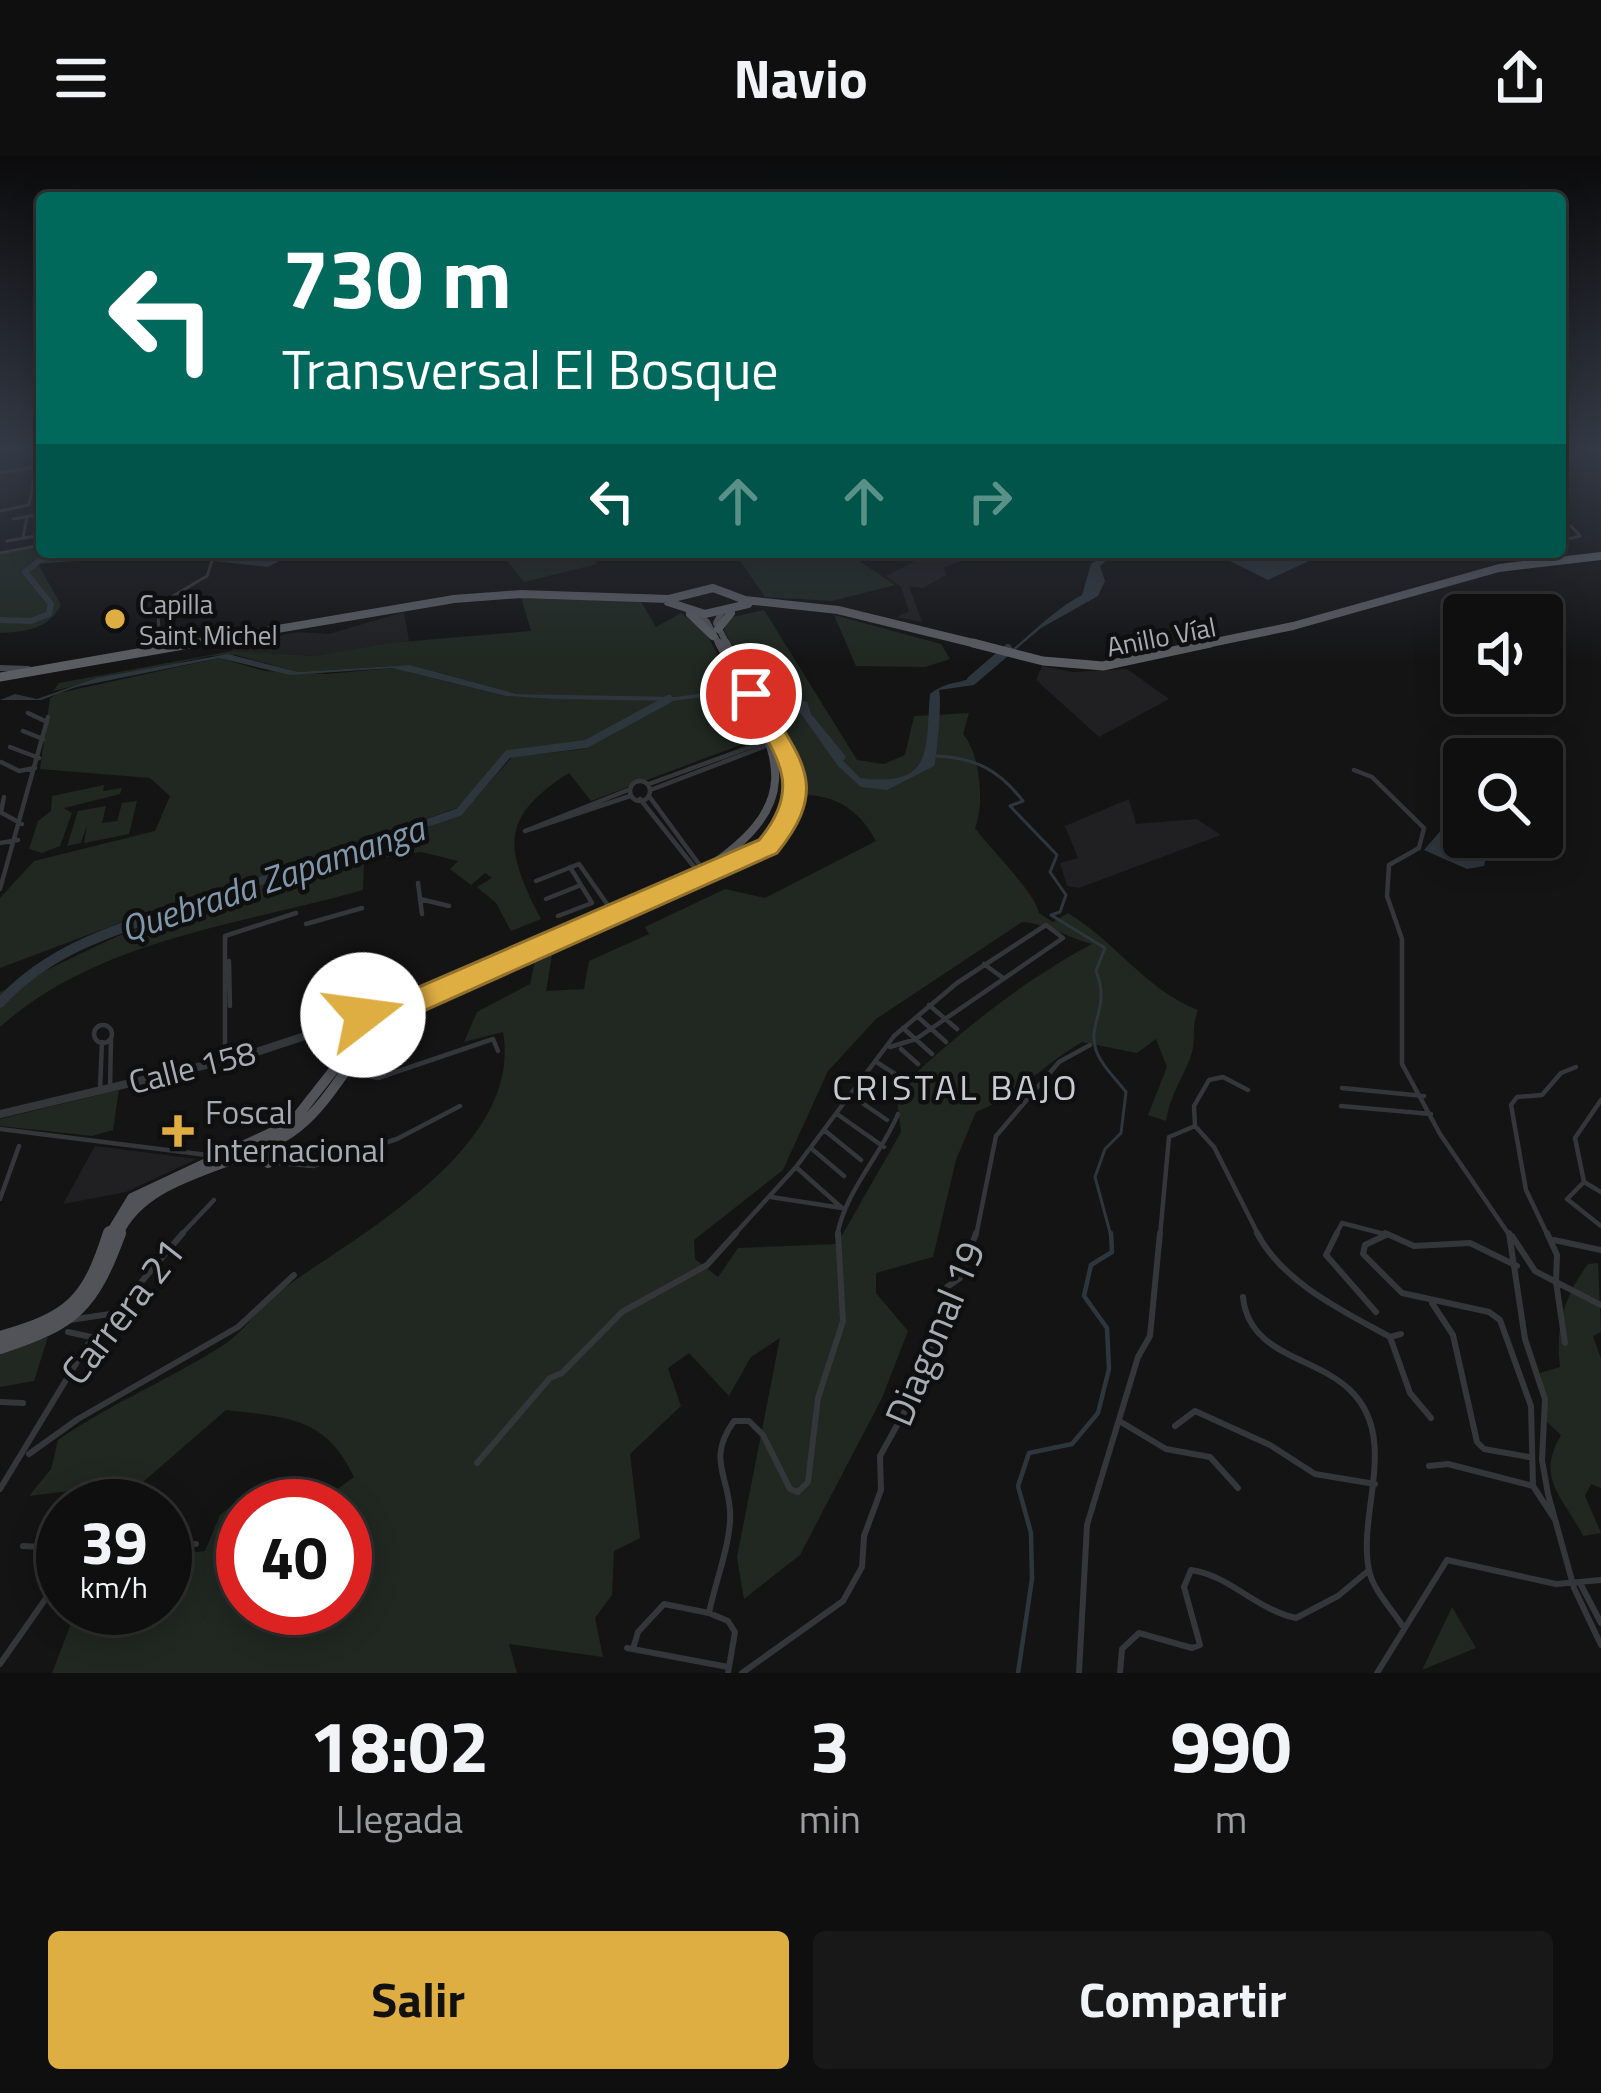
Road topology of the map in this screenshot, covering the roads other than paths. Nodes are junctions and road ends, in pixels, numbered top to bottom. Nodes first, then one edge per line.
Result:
1 (26, 521) edge
2 (1571, 526) dead end
3 (36, 536) edge
4 (23, 538) junction
5 (7, 541) dead end
6 (1566, 541) edge
7 (36, 546) edge
8 (1566, 549) edge
9 (0, 553) edge
10 (213, 558) edge
11 (1601, 558) edge
12 (1575, 559) junction
13 (689, 594) junction
14 (729, 594) junction
15 (628, 600) junction
16 (787, 607) junction
17 (725, 609) junction
18 (690, 610) junction
19 (716, 633) junction
20 (159, 643) junction
21 (996, 652) junction
22 (1018, 658) junction
23 (3, 674) edge
24 (745, 690) junction
25 (28, 713) dead end
26 (23, 731) dead end
27 (43, 739) junction
28 (770, 742) junction
29 (10, 747) dead end
30 (39, 758) junction
31 (2, 762) edge
32 (37, 769) junction
33 (1354, 770) dead end
34 (651, 786) junction
35 (629, 793) junction
36 (649, 796) junction
37 (4, 797) dead end
38 (640, 799) junction
39 (773, 808) junction
40 (0, 812) edge
41 (794, 812) junction
42 (22, 824) junction
43 (761, 826) junction
44 (784, 830) junction
45 (17, 840) junction
46 (0, 844) edge
47 (570, 867) junction
48 (702, 872) junction
49 (536, 880) dead end
50 (418, 883) dead end
51 (581, 885) junction
52 (0, 889) edge
53 (420, 899) junction
54 (546, 899) dead end
55 (449, 907) dead end
56 (362, 908) dead end
57 (612, 911) junction
58 (296, 913) dead end
59 (422, 914) dead end
60 (558, 916) dead end
61 (306, 924) dead end
62 (380, 957) dead end
63 (229, 958) junction
64 (984, 964) junction
65 (1003, 978) junction
66 (929, 1005) junction
67 (230, 1006) dead end
68 (359, 1016) junction
69 (918, 1017) junction
70 (380, 1018) junction
71 (944, 1018) junction
72 (903, 1028) junction
73 (930, 1028) junction
74 (957, 1029) dead end
75 (364, 1032) junction
76 (111, 1037) junction
77 (916, 1039) junction
78 (101, 1042) junction
79 (946, 1042) dead end
80 (894, 1045) junction
81 (1090, 1045) dead end
82 (498, 1051) dead end
83 (932, 1054) dead end
84 (225, 1060) junction
85 (878, 1063) junction
86 (918, 1064) dead end
87 (1576, 1067) dead end
88 (345, 1070) junction
89 (866, 1077) junction
90 (904, 1080) dead end
91 (1342, 1088) dead end
92 (105, 1089) junction
93 (1248, 1090) dead end
94 (887, 1091) dead end
95 (851, 1096) junction
96 (1424, 1096) junction
97 (1601, 1100) edge
98 (460, 1106) dead end
99 (1341, 1106) dead end
100 (0, 1114) edge
101 (837, 1114) junction
102 (898, 1114) dead end
103 (1431, 1114) junction
104 (886, 1120) dead end
105 (1195, 1126) junction
106 (0, 1129) edge
107 (823, 1129) junction
108 (269, 1142) junction
109 (19, 1146) dead end
110 (810, 1147) junction
111 (884, 1147) junction
112 (226, 1157) junction
113 (862, 1160) dead end
114 (268, 1162) junction
115 (796, 1167) junction
116 (844, 1177) dead end
117 (1584, 1181) junction
118 (1601, 1192) edge
119 (769, 1197) junction
120 (0, 1199) edge
121 (214, 1200) dead end
122 (842, 1208) junction
123 (1601, 1226) edge
124 (1509, 1232) junction
125 (1386, 1235) junction
126 (1551, 1240) junction
127 (1601, 1250) edge
128 (1517, 1266) junction
129 (294, 1275) dead end
130 (1556, 1282) junction
131 (1243, 1298) dead end
132 (1430, 1300) junction
133 (1601, 1305) edge
134 (94, 1308) junction
135 (1376, 1312) dead end
136 (116, 1313) junction
137 (69, 1326) junction
138 (1401, 1334) dead end
139 (1390, 1337) junction
140 (96, 1338) junction
141 (0, 1342) edge
142 (1565, 1343) dead end
143 (0, 1402) edge
144 (23, 1403) dead end
145 (1431, 1418) dead end
146 (1121, 1422) junction
147 (1175, 1426) dead end
148 (29, 1454) junction
149 (1529, 1457) junction
150 (478, 1463) dead end
151 (1429, 1466) dead end
152 (1376, 1484) junction
153 (1533, 1486) junction
154 (1238, 1488) dead end
155 (0, 1489) edge
156 (1554, 1517) junction
157 (192, 1544) edge
158 (196, 1544) dead end
159 (23, 1546) dead end
160 (36, 1547) edge
161 (1368, 1571) junction
162 (1601, 1580) edge
163 (1576, 1584) junction
164 (36, 1613) edge
165 (709, 1613) junction
166 (1601, 1623) edge
167 (1402, 1624) junction
168 (1601, 1645) edge
169 (0, 1664) edge
170 (728, 1670) edge
171 (742, 1673) edge
172 (1078, 1673) edge
173 (1120, 1673) edge
174 (1377, 1673) edge

1 - 4 street
2 - 6 street
3 - 4 street
4 - 5 street
7 - 9 street
8 - 12 street
10 - 20 street
11 - 12 highway, Anillo Víal
11 - 22 highway, Anillo Víal
12 - 22 highway, Anillo Víal
13 - 14 highway, Anillo Víal
13 - 18 highway
13 - 20 highway
14 - 17 highway
14 - 21 highway, Anillo Víal
15 - 18 highway
15 - 19 highway
15 - 23 highway
16 - 17 highway, Anillo Víal
16 - 19 highway
16 - 21 highway, Anillo Víal
17 - 18 highway, Anillo Víal
17 - 19 main road
18 - 19 main road
19 - 24 main road
20 - 23 highway
21 - 22 highway, Anillo Víal
24 - 28 main road
24 - 41 main road
25 - 27 street
26 - 27 street
27 - 30 street
28 - 34 street
28 - 39 main road
29 - 30 street
30 - 32 street
31 - 32 street
32 - 42 street
33 - 96 street
34 - 35 street
34 - 36 street
35 - 35 street
35 - 38 street
36 - 38 street
36 - 48 street
37 - 40 street
38 - 48 street
39 - 41 main road
39 - 43 main road
40 - 42 street
41 - 44 main road
42 - 45 street
43 - 44 main road
43 - 48 main road
44 - 70 main road
45 - 46 street
45 - 52 street
47 - 49 street
47 - 51 street
47 - 57 street
48 - 57 main road
50 - 53 street
51 - 54 street
51 - 60 street
53 - 55 street
53 - 59 street
56 - 61 street
57 - 70 main road
58 - 63 street
62 - 70 street
63 - 67 street
63 - 84 street
64 - 65 street
64 - 65 street
64 - 66 street
65 - 71 street
66 - 69 street
66 - 71 street
68 - 70 street, Calle 158
68 - 75 main road
68 - 84 street, Calle 158
69 - 72 street
69 - 73 street
70 - 75 main road
70 - 88 main road
71 - 73 street
71 - 74 street
72 - 77 street
72 - 80 street
73 - 77 street
73 - 79 street
75 - 112 main road
76 - 78 street
76 - 78 street
76 - 92 street
77 - 80 street
77 - 83 street
78 - 92 street
80 - 85 street
80 - 86 street
81 - 171 street, Diagonal 19
82 - 88 street
84 - 92 street, Calle 158
85 - 89 street
85 - 90 street
87 - 126 street
88 - 108 main road
89 - 94 street
89 - 95 street
91 - 96 street
92 - 100 street, Calle 158
93 - 105 street
95 - 101 street
95 - 104 street
96 - 103 street
97 - 117 street
98 - 114 street
99 - 103 street
101 - 107 street
101 - 111 street
102 - 111 street
103 - 124 street
105 - 139 street
105 - 146 street
106 - 112 street
107 - 110 street
107 - 113 street
108 - 112 main road
108 - 114 main road
109 - 120 street
110 - 115 street
110 - 116 street
111 - 122 street
112 - 114 street
112 - 134 main road
112 - 141 main road
115 - 119 street
115 - 122 street
117 - 118 street
117 - 123 street
119 - 122 street
119 - 150 street
121 - 136 street, Carrera 21
122 - 165 street
124 - 128 street
124 - 130 street
125 - 128 street
125 - 132 street
125 - 135 street
126 - 127 street
126 - 130 street
128 - 156 street
129 - 148 street
130 - 133 street
130 - 142 street
131 - 152 street
132 - 149 street
132 - 149 street
134 - 136 street
134 - 137 main road
136 - 140 street, Carrera 21
137 - 140 street
137 - 141 main road
138 - 139 street
139 - 145 street
140 - 148 street, Carrera 21
143 - 144 street
146 - 154 street
146 - 172 street
147 - 152 street
148 - 155 street, Carrera 21
149 - 153 street
151 - 153 street
152 - 161 street
153 - 156 street
156 - 163 street
157 - 158 street
159 - 160 street
161 - 167 street
161 - 173 street
162 - 163 street
163 - 166 street
163 - 167 street
163 - 168 street
164 - 169 street
165 - 170 street
165 - 170 street
167 - 174 street

